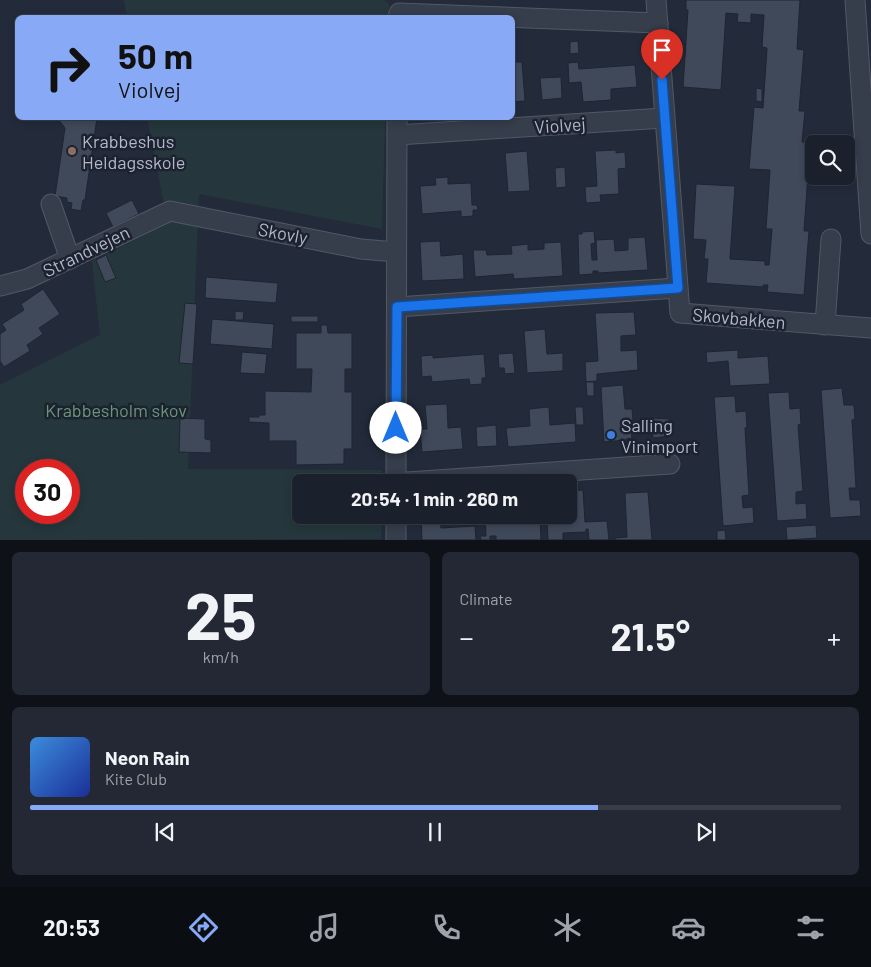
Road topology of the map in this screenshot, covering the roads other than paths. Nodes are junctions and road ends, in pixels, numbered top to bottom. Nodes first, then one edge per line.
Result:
1 (656, 0) edge
2 (855, 0) edge
3 (399, 15) edge
4 (451, 15) edge
5 (515, 17) edge
6 (658, 23) junction
7 (664, 118) junction
8 (397, 126) edge
9 (51, 204) dead end
10 (170, 211) joint
11 (871, 234) edge
12 (831, 239) dead end
13 (396, 252) junction
14 (70, 259) junction
15 (0, 286) edge
16 (678, 288) junction
17 (397, 307) junction
18 (825, 325) junction
19 (871, 328) edge
20 (670, 464) dead end
21 (396, 474) edge
22 (524, 474) edge
23 (396, 524) edge
24 (396, 540) edge

1 - 6 street, Skovbakken
2 - 11 street
3 - 4 street
5 - 6 street
6 - 7 street, Skovbakken
7 - 8 street, Violvej
7 - 16 street, Skovbakken
8 - 13 street, Violvej
9 - 14 street
10 - 13 street, Skovly
10 - 14 street, Strandvejen
12 - 18 street
13 - 17 street, Violvej
14 - 15 street, Strandvejen
16 - 17 street
16 - 18 street, Skovbakken
17 - 21 street, Violvej
18 - 19 street, Skovbakken
20 - 22 street
23 - 24 street

